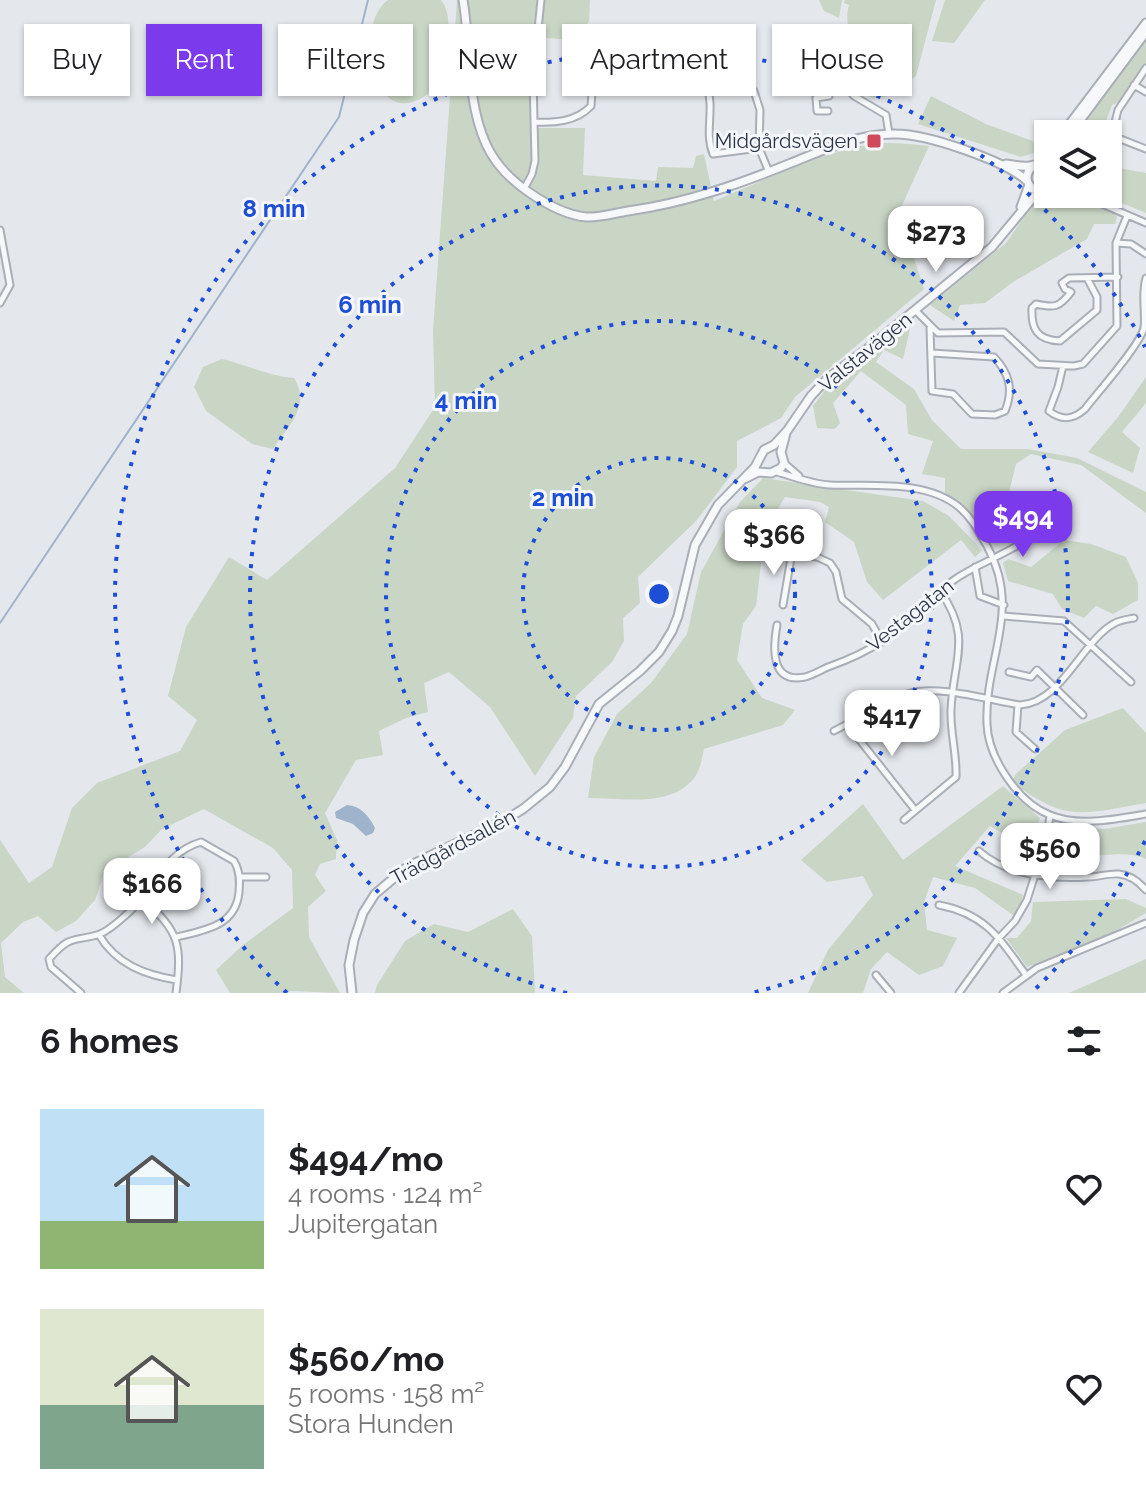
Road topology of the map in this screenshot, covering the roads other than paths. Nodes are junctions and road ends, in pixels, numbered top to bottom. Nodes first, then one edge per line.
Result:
1 (463, 0) edge
2 (541, 0) edge
3 (1146, 23) edge
4 (1146, 32) edge
5 (1146, 68) edge
6 (1134, 85) junction
7 (1146, 92) edge
8 (592, 96) edge
9 (711, 96) edge
10 (756, 96) edge
11 (829, 96) dead end
12 (854, 96) edge
13 (828, 111) dead end
14 (1073, 120) edge
15 (1080, 120) edge
16 (534, 122) junction
17 (889, 134) junction
18 (759, 148) junction
19 (1146, 149) edge
20 (996, 162) junction
21 (1034, 165) edge
22 (1034, 166) edge
23 (769, 172) junction
24 (1028, 183) junction
25 (1034, 185) edge
26 (524, 189) junction
27 (1034, 199) edge
28 (1110, 208) edge
29 (1019, 213) junction
30 (1127, 216) junction
31 (1146, 223) edge
32 (0, 230) edge
33 (1116, 243) junction
34 (1146, 254) edge
35 (1118, 277) junction
36 (1087, 278) junction
37 (1146, 278) edge
38 (0, 303) edge
39 (916, 311) junction
40 (930, 327) junction
41 (932, 353) junction
42 (1063, 366) junction
43 (787, 431) junction
44 (769, 448) junction
45 (781, 452) junction
46 (759, 462) junction
47 (784, 463) junction
48 (765, 472) junction
49 (777, 472) junction
50 (802, 479) junction
51 (740, 481) junction
52 (800, 526) dead end
53 (1034, 533) dead end
54 (792, 552) junction
55 (993, 557) junction
56 (975, 567) junction
57 (940, 591) junction
58 (783, 605) dead end
59 (1004, 605) junction
60 (1004, 616) junction
61 (1134, 618) dead end
62 (777, 625) dead end
63 (882, 642) junction
64 (1092, 645) junction
65 (1009, 672) dead end
66 (1131, 682) dead end
67 (1054, 688) junction
68 (952, 694) junction
69 (988, 700) junction
70 (1018, 705) junction
71 (1083, 715) dead end
72 (847, 724) junction
73 (834, 731) dead end
74 (1035, 749) dead end
75 (915, 810) junction
76 (1146, 814) edge
77 (1050, 816) junction
78 (904, 820) dead end
79 (979, 851) dead end
80 (1035, 875) junction
81 (240, 877) junction
82 (266, 877) dead end
83 (1146, 890) edge
84 (143, 900) junction
85 (939, 905) dead end
86 (1146, 923) edge
87 (99, 935) junction
88 (177, 937) junction
89 (998, 939) junction
90 (876, 975) dead end
91 (1026, 975) junction
92 (177, 980) junction
93 (81, 993) edge
94 (176, 993) edge
95 (352, 993) edge
96 (891, 993) edge
97 (959, 993) edge
98 (1003, 993) edge

1 - 26 street
2 - 16 street
3 - 14 street
4 - 15 street
5 - 6 street
6 - 7 street
6 - 19 street
8 - 16 street
9 - 18 street
10 - 18 street
11 - 13 street
12 - 17 street
16 - 26 street
17 - 20 street
17 - 23 street
18 - 23 street
20 - 21 street
20 - 24 street
22 - 24 street, Valstavägen
23 - 26 street
24 - 25 street, Valstavägen
24 - 29 street, Valstavägen
27 - 29 street, Valstavägen
28 - 30 street
29 - 39 street, Valstavägen
30 - 31 street
30 - 33 street
32 - 38 street
33 - 34 street
33 - 35 street
35 - 36 street
35 - 42 street
36 - 36 street
37 - 42 street
39 - 40 street
39 - 43 street, Valstavägen
40 - 41 street
40 - 42 street
41 - 41 street
43 - 44 street, Valstavägen
43 - 45 street, Valstavägen
44 - 45 street
44 - 46 street, Valstavägen
45 - 47 street
46 - 48 street
46 - 51 street, Trädgårdsallén
47 - 49 street
47 - 50 street
48 - 49 street
48 - 51 street
49 - 50 street
50 - 55 street
51 - 95 street, Trädgårdsallén
52 - 54 street
53 - 55 street, Vestagatan
54 - 58 street
54 - 63 street
55 - 56 street, Vestagatan
55 - 59 street
56 - 57 street, Vestagatan
56 - 59 street
57 - 63 street, Vestagatan
57 - 68 street
59 - 60 street
60 - 64 street
60 - 69 street
61 - 64 street
62 - 63 street, Vestagatan
64 - 66 street
64 - 67 street
65 - 67 street
67 - 70 street
67 - 71 street
68 - 69 street
68 - 72 street
68 - 75 street
69 - 70 street
69 - 77 street
70 - 74 street
72 - 73 street
72 - 75 street
75 - 78 street
76 - 77 street
77 - 80 street
79 - 80 street
80 - 83 street
80 - 89 street
81 - 82 street
81 - 84 street
81 - 88 street
84 - 87 street
84 - 88 street
85 - 89 street
86 - 91 street
87 - 92 street
87 - 93 street
88 - 92 street
89 - 91 street
89 - 97 street
90 - 96 street
91 - 98 street
92 - 94 street

